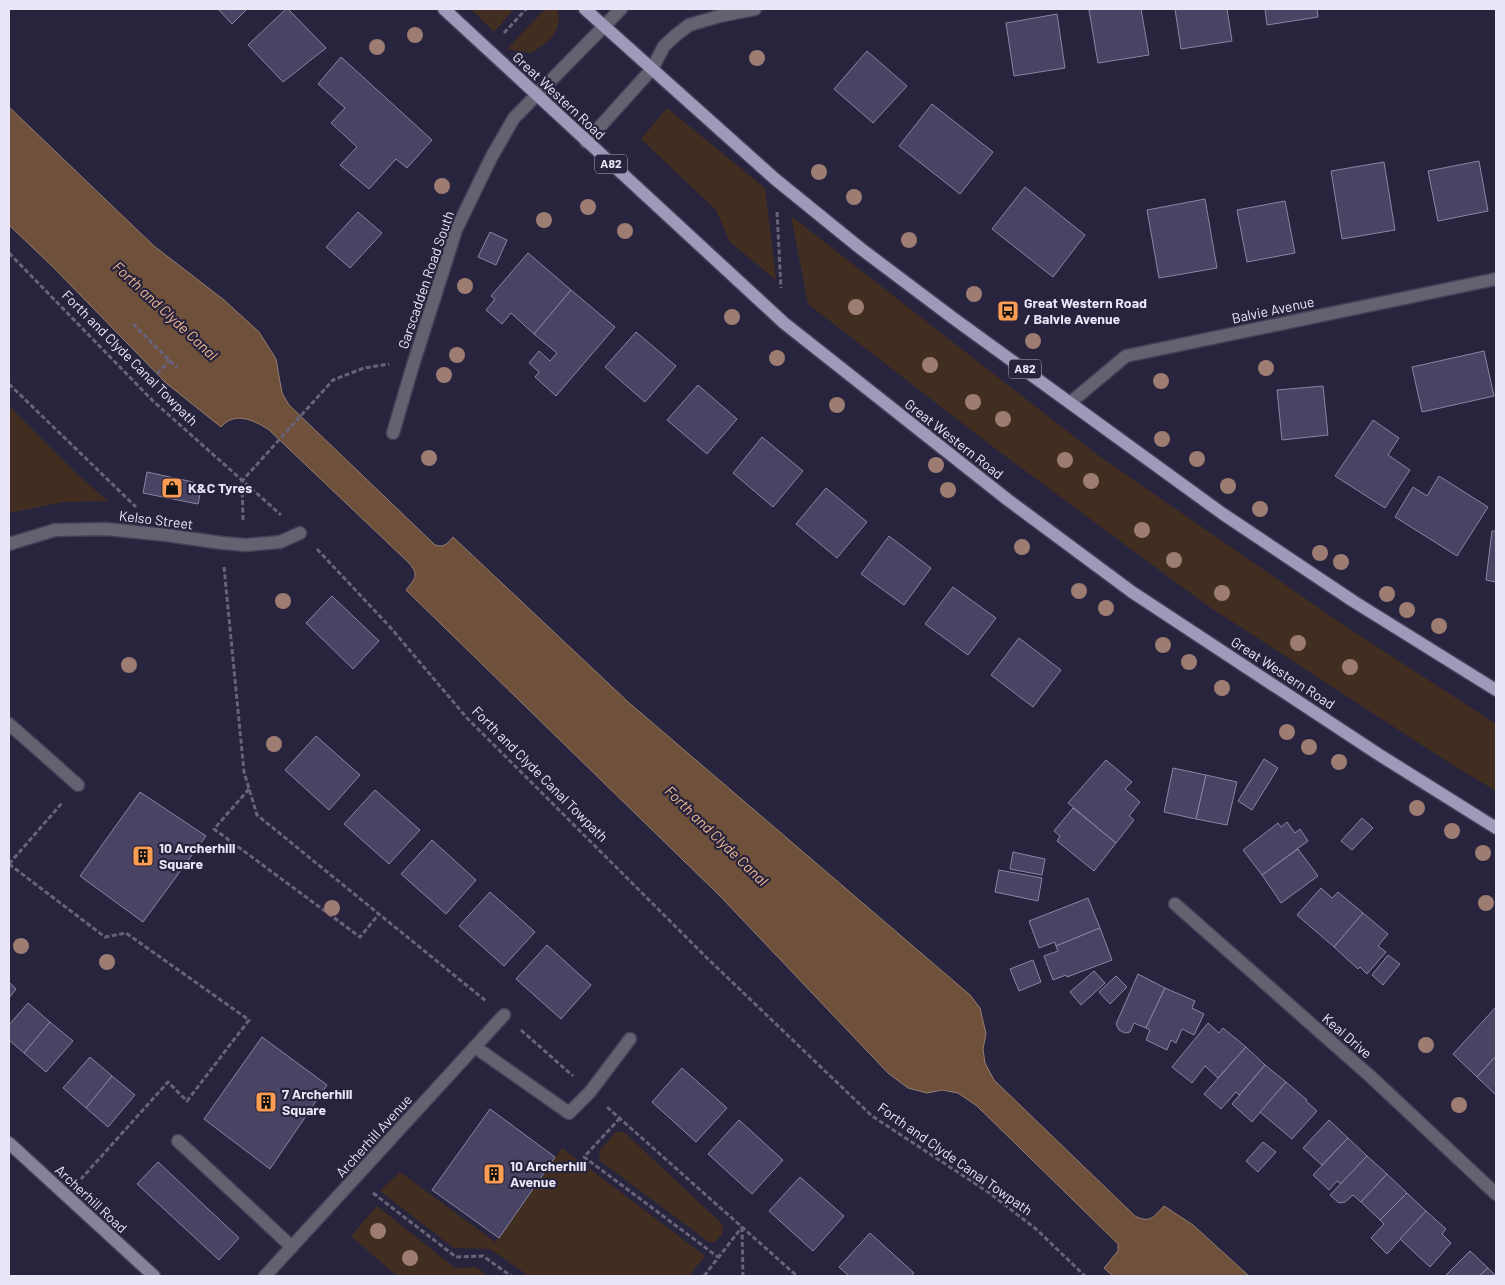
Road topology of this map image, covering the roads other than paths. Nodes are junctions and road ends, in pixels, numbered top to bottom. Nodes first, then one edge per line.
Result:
1 (444, 9) edge
2 (585, 9) edge
3 (620, 9) edge
4 (755, 9) edge
5 (603, 25) junction
6 (652, 69) junction
7 (536, 95) junction
8 (586, 142) junction
9 (1496, 279) edge
10 (1071, 402) junction
11 (393, 433) dead end
12 (300, 533) road end
13 (9, 544) edge
14 (1496, 690) edge
15 (9, 724) edge
16 (78, 785) road end
17 (1496, 828) edge
18 (1175, 904) dead end
19 (504, 1015) road end
20 (630, 1039) dead end
21 (475, 1047) junction
22 (178, 1141) dead end
23 (9, 1143) edge
24 (1496, 1194) edge
25 (292, 1247) junction
26 (154, 1276) edge
27 (265, 1276) edge

1 - 7 main road, Great Western Road / A82
2 - 5 main road, A82
3 - 5 street, Garscadden Road South
4 - 6 street
5 - 6 main road, A82
5 - 7 street, Garscadden Road South
6 - 8 street
6 - 10 main road, A82
7 - 8 main road, Great Western Road / A82
7 - 11 street, Garscadden Road South
8 - 17 main road, Great Western Road / A82
9 - 10 street, Balvie Avenue
10 - 14 main road, A82
12 - 13 street, Kelso Street
15 - 16 street
18 - 24 street, Keal Drive
19 - 21 street, Archerhill Avenue
20 - 21 street
21 - 25 street, Archerhill Avenue
22 - 25 street
23 - 26 street, Archerhill Road
25 - 27 street, Archerhill Avenue

